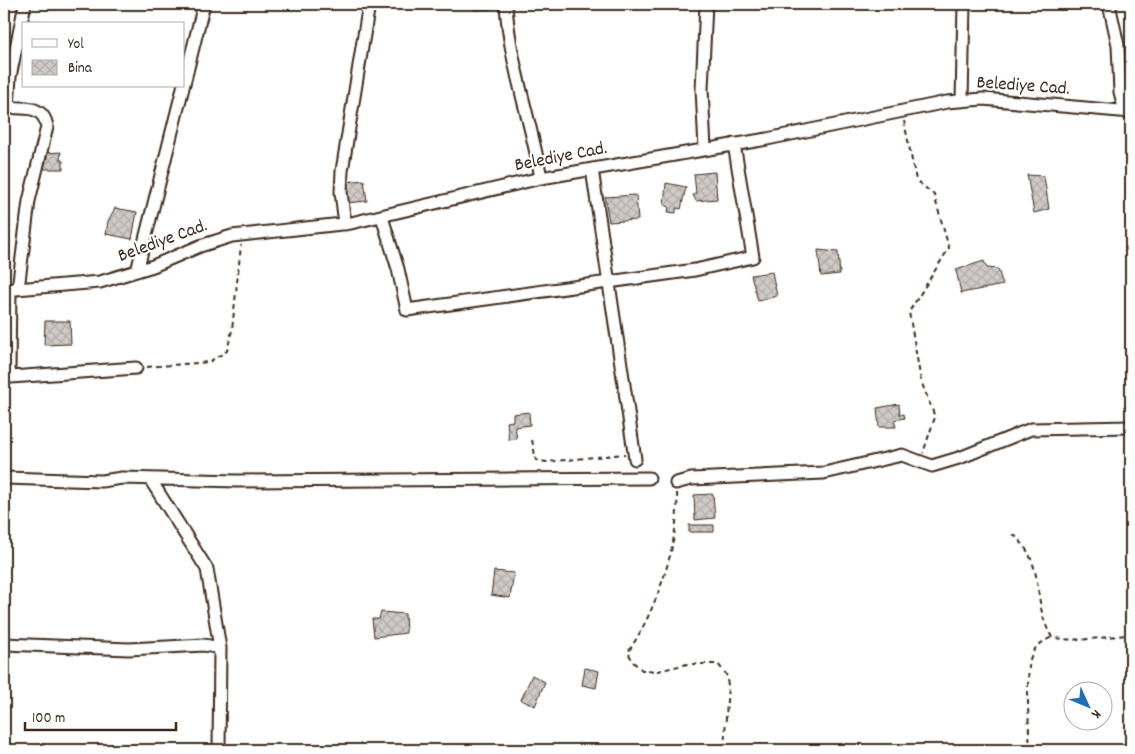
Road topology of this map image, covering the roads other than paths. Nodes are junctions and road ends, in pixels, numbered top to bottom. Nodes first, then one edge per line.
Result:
1 (24, 4) edge
2 (204, 4) edge
3 (369, 4) edge
4 (506, 4) edge
5 (706, 4) edge
6 (964, 4) edge
7 (1109, 4) edge
8 (185, 80) edge
9 (183, 88) edge
10 (962, 101) junction
11 (6, 108) edge
12 (1128, 112) edge
13 (734, 144) junction
14 (705, 149) junction
15 (592, 169) junction
16 (541, 178) junction
17 (382, 216) junction
18 (345, 224) junction
19 (137, 271) junction
20 (610, 282) junction
21 (11, 290) edge
22 (136, 368) road end
23 (1131, 427) edge
24 (635, 456) road end
25 (4, 478) edge
26 (649, 478) dead end
27 (150, 479) junction
28 (676, 483) road end
29 (4, 644) edge
30 (220, 648) junction
31 (220, 750) edge

1 - 11 street
2 - 8 street
3 - 18 street
4 - 16 street
5 - 14 street
6 - 10 street
7 - 12 street
9 - 19 street
10 - 12 street, Belediye Cad.
10 - 13 street, Belediye Cad.
11 - 21 street
13 - 14 street, Belediye Cad.
13 - 20 street
14 - 15 street, Belediye Cad.
15 - 16 street, Belediye Cad.
15 - 20 street
16 - 17 street, Belediye Cad.
17 - 18 street, Belediye Cad.
17 - 20 street
18 - 19 street, Belediye Cad.
19 - 21 street, Belediye Cad.
20 - 24 street
21 - 22 street
23 - 28 street
25 - 27 street
26 - 27 street
27 - 30 street
29 - 30 street
30 - 31 street

